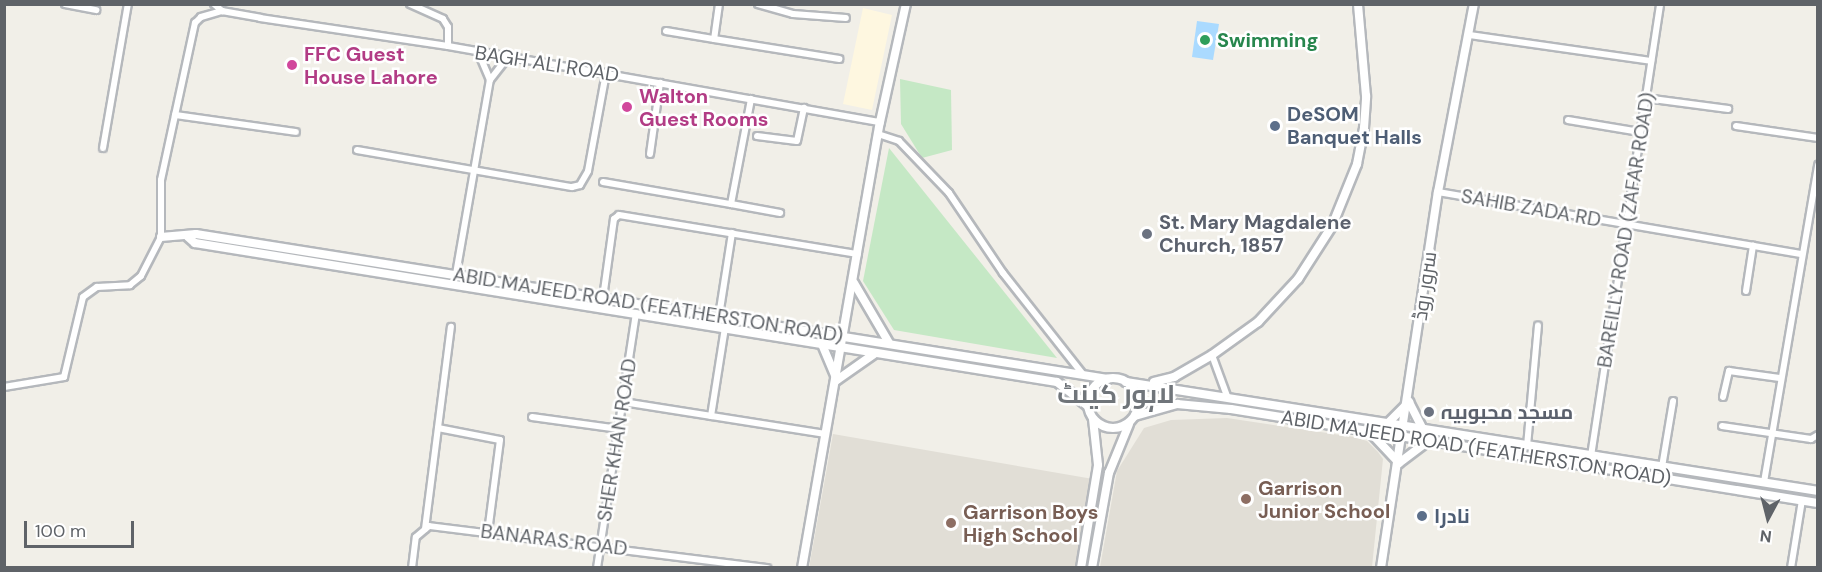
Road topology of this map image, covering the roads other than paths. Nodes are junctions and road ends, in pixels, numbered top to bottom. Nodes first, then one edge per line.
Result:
1 (65, 4) edge
2 (128, 4) edge
3 (214, 4) edge
4 (410, 4) edge
5 (719, 4) edge
6 (758, 4) edge
7 (906, 4) edge
8 (1358, 4) edge
9 (1474, 4) edge
10 (1660, 4) edge
11 (96, 10) dead end
12 (222, 11) junction
13 (846, 18) dead end
14 (666, 31) dead end
15 (1469, 35) junction
16 (714, 39) junction
17 (448, 46) junction
18 (479, 54) junction
19 (507, 58) junction
20 (838, 59) dead end
21 (1651, 61) junction
22 (606, 73) junction
23 (490, 80) junction
24 (660, 83) junction
25 (1646, 98) junction
26 (751, 99) junction
27 (804, 108) junction
28 (1728, 109) dead end
29 (175, 115) junction
30 (1568, 120) dead end
31 (880, 122) junction
32 (1736, 126) dead end
33 (296, 132) dead end
34 (1640, 132) junction
35 (878, 134) junction
36 (757, 136) dead end
37 (1818, 138) edge
38 (104, 148) dead end
39 (357, 150) dead end
40 (650, 154) dead end
41 (1818, 165) edge
42 (475, 169) junction
43 (603, 182) dead end
44 (1438, 192) junction
45 (731, 204) junction
46 (780, 213) dead end
47 (1626, 224) junction
48 (732, 233) junction
49 (161, 237) junction
50 (188, 237) junction
51 (1753, 246) junction
52 (858, 254) junction
53 (1801, 254) junction
54 (456, 274) junction
55 (855, 283) junction
56 (1746, 291) dead end
57 (603, 298) junction
58 (656, 307) junction
59 (636, 313) junction
60 (655, 316) junction
61 (719, 316) junction
62 (1538, 326) dead end
63 (451, 327) dead end
64 (725, 328) junction
65 (845, 337) junction
66 (821, 342) junction
67 (890, 343) junction
68 (843, 347) junction
69 (876, 353) junction
70 (1212, 355) junction
71 (1082, 373) junction
72 (1780, 378) junction
73 (1108, 379) junction
74 (837, 380) junction
75 (1126, 382) junction
76 (1148, 384) junction
77 (4, 387) edge
78 (1227, 396) junction
79 (1723, 397) dead end
80 (1672, 401) dead end
81 (623, 402) junction
82 (1408, 402) junction
83 (1088, 406) junction
84 (711, 416) junction
85 (532, 417) dead end
86 (1093, 419) junction
87 (1132, 420) junction
88 (1388, 423) junction
89 (1405, 426) junction
90 (1722, 426) dead end
91 (438, 428) junction
92 (619, 429) junction
93 (1423, 429) junction
94 (1369, 430) junction
95 (1771, 433) junction
96 (825, 434) junction
97 (1818, 435) edge
98 (1404, 436) junction
99 (1430, 440) junction
100 (1527, 446) junction
101 (1592, 456) junction
102 (1399, 463) junction
103 (1662, 466) junction
104 (1764, 482) junction
105 (1818, 491) edge
106 (1802, 500) junction
107 (1818, 503) edge
108 (425, 529) junction
109 (488, 532) junction
110 (601, 545) junction
111 (412, 567) edge
112 (597, 567) edge
113 (767, 567) edge
114 (802, 567) edge
115 (1082, 567) edge
116 (1092, 567) edge
117 (1381, 567) edge
118 (1791, 567) edge

1 - 11 street
2 - 38 street
3 - 12 street
4 - 17 street
5 - 16 street
6 - 13 street
7 - 31 street
8 - 70 main road
9 - 15 street, سرور روڈ
10 - 21 street, BAREILLY ROAD (ZAFAR ROAD)
12 - 17 street, BAGH ALI ROAD
12 - 29 street
14 - 16 street
15 - 21 street
15 - 44 street, سرور روڈ
16 - 20 street
17 - 18 street, BAGH ALI ROAD
18 - 19 street, BAGH ALI ROAD
18 - 23 street
19 - 22 street, BAGH ALI ROAD
19 - 23 street
21 - 25 street, BAREILLY ROAD (ZAFAR ROAD)
22 - 24 street, BAGH ALI ROAD
22 - 42 street
23 - 42 street
24 - 26 street, BAGH ALI ROAD
24 - 40 street
25 - 28 street
25 - 34 street, BAREILLY ROAD (ZAFAR ROAD)
26 - 27 street, BAGH ALI ROAD
26 - 45 street
27 - 31 street, BAGH ALI ROAD
27 - 36 street
29 - 33 street
29 - 49 street
30 - 34 street
31 - 35 street
32 - 37 street
34 - 47 street, BAREILLY ROAD (ZAFAR ROAD)
35 - 52 street
35 - 71 street
39 - 42 street
41 - 53 street
42 - 54 street
43 - 45 street
44 - 47 street, SAHIB ZADA RD
44 - 82 street, سرور روڈ
45 - 46 street
47 - 51 street, SAHIB ZADA RD
47 - 101 street, BAREILLY ROAD (ZAFAR ROAD)
48 - 52 street
48 - 57 street
48 - 61 street
49 - 50 street, ABID MAJEED ROAD (FEATHERSTON ROAD)
49 - 77 street
50 - 54 street, ABID MAJEED ROAD (FEATHERSTON ROAD)
50 - 59 street, ABID MAJEED ROAD (FEATHERSTON ROAD)
51 - 53 street, SAHIB ZADA RD
51 - 56 street
52 - 55 street
53 - 72 street
54 - 57 street, ABID MAJEED ROAD (FEATHERSTON ROAD)
55 - 65 street
55 - 67 street
57 - 58 street, ABID MAJEED ROAD (FEATHERSTON ROAD)
58 - 60 street
58 - 61 street, ABID MAJEED ROAD (FEATHERSTON ROAD)
59 - 60 street, ABID MAJEED ROAD (FEATHERSTON ROAD)
59 - 81 street, SHER KHAN ROAD
60 - 64 street, ABID MAJEED ROAD (FEATHERSTON ROAD)
61 - 65 street, ABID MAJEED ROAD (FEATHERSTON ROAD)
62 - 100 street
63 - 91 street
64 - 66 street, ABID MAJEED ROAD (FEATHERSTON ROAD)
64 - 84 street
65 - 67 street, ABID MAJEED ROAD (FEATHERSTON ROAD)
65 - 68 street
66 - 68 street, ABID MAJEED ROAD (FEATHERSTON ROAD)
66 - 74 street
67 - 71 street, ABID MAJEED ROAD (FEATHERSTON ROAD)
68 - 69 street, ABID MAJEED ROAD (FEATHERSTON ROAD)
68 - 74 street
69 - 74 street
69 - 83 street, ABID MAJEED ROAD (FEATHERSTON ROAD)
70 - 76 main road
70 - 78 street
71 - 73 street, ABID MAJEED ROAD (FEATHERSTON ROAD)
72 - 79 street
72 - 95 street
73 - 75 main road
73 - 83 main road
74 - 96 street
75 - 76 main road, ABID MAJEED ROAD (FEATHERSTON ROAD)
75 - 87 main road
76 - 78 main road, ABID MAJEED ROAD (FEATHERSTON ROAD)
78 - 88 main road, ABID MAJEED ROAD (FEATHERSTON ROAD)
80 - 103 street
81 - 84 street
81 - 92 street, SHER KHAN ROAD
82 - 88 main road
82 - 89 street, سرور روڈ
82 - 93 main road
83 - 86 main road
84 - 96 street
85 - 92 street
86 - 87 main road
86 - 115 main road
87 - 94 main road, ABID MAJEED ROAD (FEATHERSTON ROAD)
87 - 116 main road
88 - 89 main road, ABID MAJEED ROAD (FEATHERSTON ROAD)
89 - 93 main road, ABID MAJEED ROAD (FEATHERSTON ROAD)
89 - 98 street, سرور روڈ
90 - 95 street
91 - 108 street
91 - 109 street
92 - 110 street, SHER KHAN ROAD
93 - 100 main road, ABID MAJEED ROAD (FEATHERSTON ROAD)
94 - 98 main road, ABID MAJEED ROAD (FEATHERSTON ROAD)
94 - 102 main road
95 - 97 street
95 - 104 street
96 - 114 street
98 - 99 main road, ABID MAJEED ROAD (FEATHERSTON ROAD)
98 - 102 street, سرور روڈ
99 - 102 main road
99 - 106 main road, ABID MAJEED ROAD (FEATHERSTON ROAD)
100 - 101 main road, ABID MAJEED ROAD (FEATHERSTON ROAD)
101 - 103 main road, ABID MAJEED ROAD (FEATHERSTON ROAD)
102 - 117 street, سرور روڈ
103 - 104 main road, ABID MAJEED ROAD (FEATHERSTON ROAD)
104 - 105 main road, ABID MAJEED ROAD (FEATHERSTON ROAD)
106 - 107 main road, ABID MAJEED ROAD (FEATHERSTON ROAD)
106 - 118 street
108 - 109 street, BANARAS ROAD
108 - 111 street
109 - 110 street, BANARAS ROAD
110 - 112 street, SHER KHAN ROAD
110 - 113 street, BANARAS ROAD

